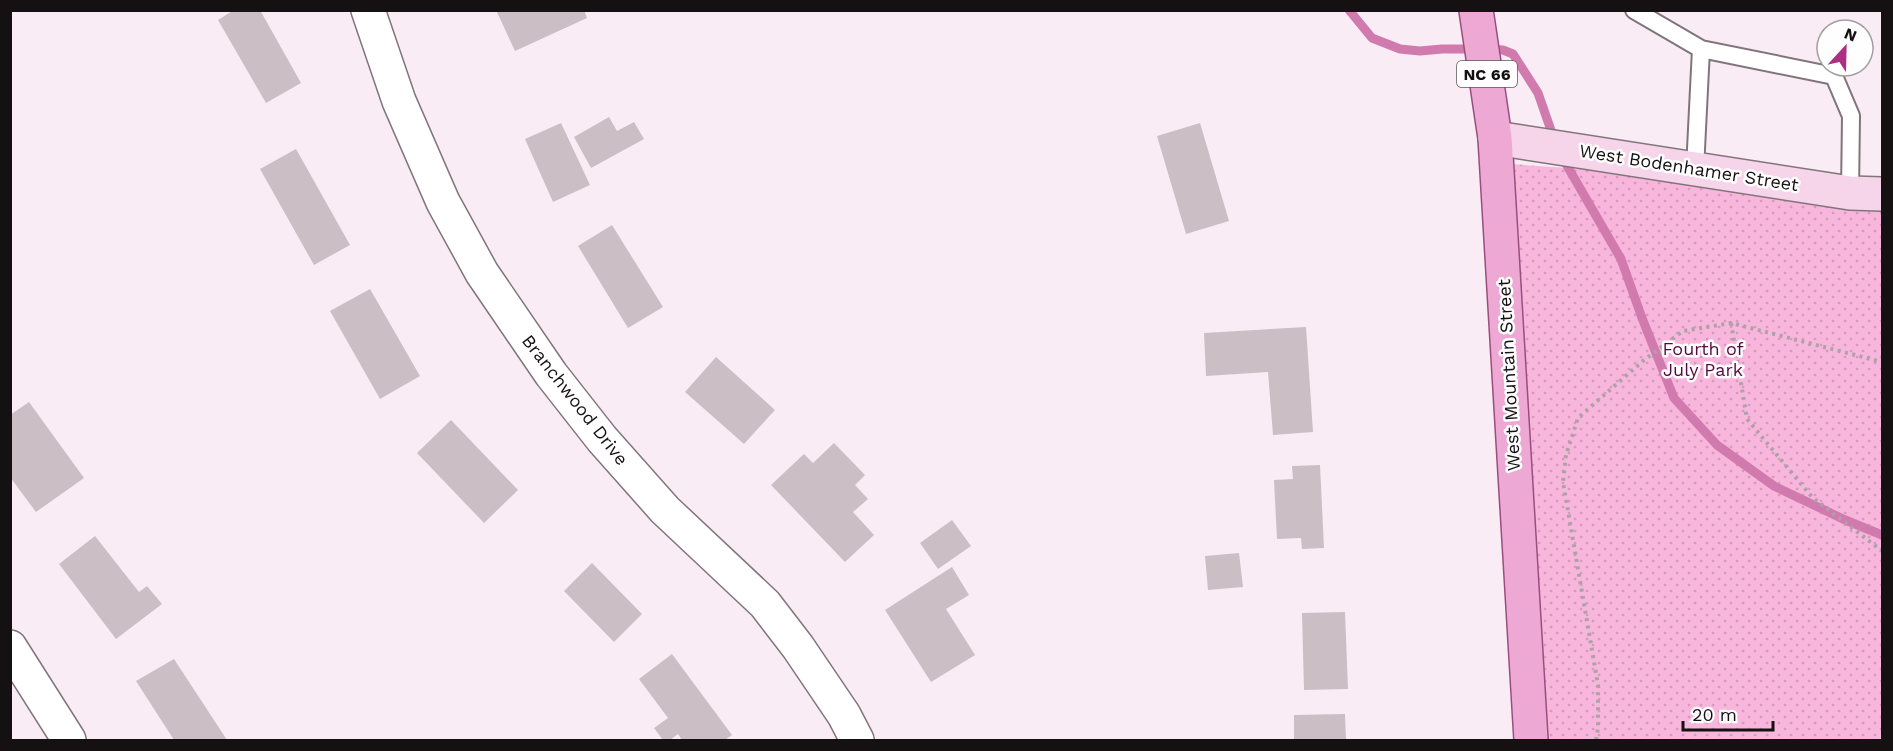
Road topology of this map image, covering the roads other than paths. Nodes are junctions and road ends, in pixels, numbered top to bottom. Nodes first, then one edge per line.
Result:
1 (368, 10) edge
2 (1476, 10) edge
3 (1634, 10) edge
4 (1701, 49) junction
5 (1496, 138) junction
6 (1695, 168) junction
7 (1850, 193) junction
8 (1882, 194) edge
9 (10, 647) edge
10 (69, 741) edge
11 (857, 741) edge
12 (1531, 741) edge

1 - 11 street, Branchwood Drive
2 - 5 main road, West Mountain Street / NC 66
3 - 4 lane
4 - 6 lane
4 - 7 lane
5 - 6 main road, West Bodenhamer Street
5 - 12 main road, West Mountain Street
6 - 7 main road, West Bodenhamer Street
7 - 8 main road, West Bodenhamer Street
9 - 10 street

